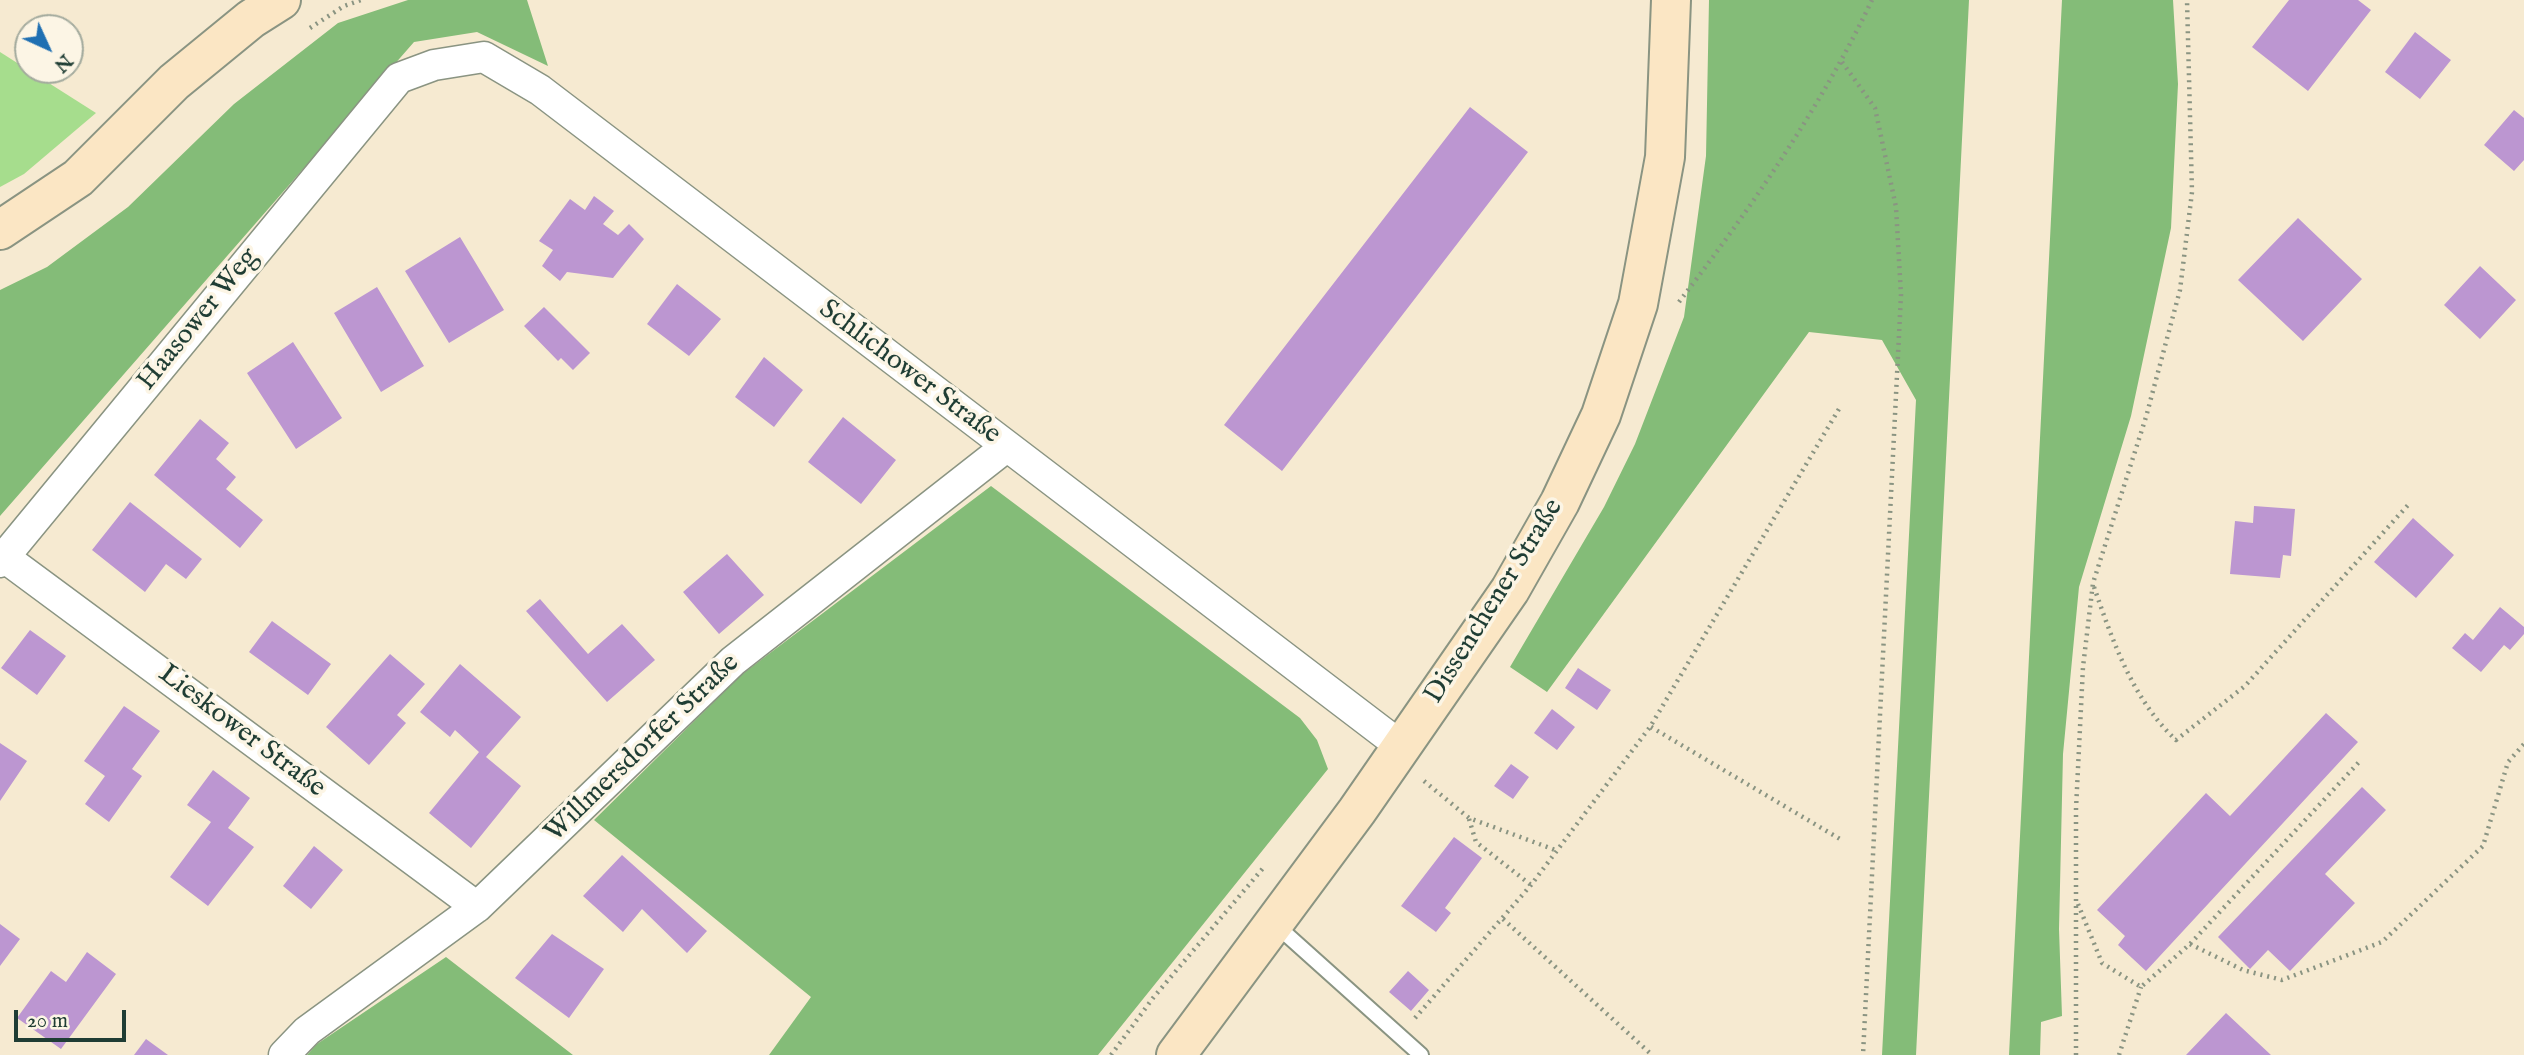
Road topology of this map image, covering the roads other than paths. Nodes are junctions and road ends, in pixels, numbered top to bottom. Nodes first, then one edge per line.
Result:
1 (281, 0) edge
2 (1671, 0) edge
3 (399, 78) joint
4 (0, 230) edge
5 (1006, 447) junction
6 (2, 559) edge
7 (1402, 747) junction
8 (477, 907) junction
9 (1274, 923) junction
10 (284, 1055) edge
11 (1176, 1055) edge
12 (1421, 1055) edge

1 - 4 main road
2 - 7 main road, Dissenchener Straße
3 - 5 street, Schlichower Straße
3 - 6 street, Haasower Weg
5 - 7 street, Schlichower Straße
5 - 8 street, Willmersdorfer Straße
6 - 8 street, Lieskower Straße
7 - 9 main road, Dissenchener Straße
8 - 10 street, Willmersdorfer Straße
9 - 11 main road, Dissenchener Straße
9 - 12 lane

